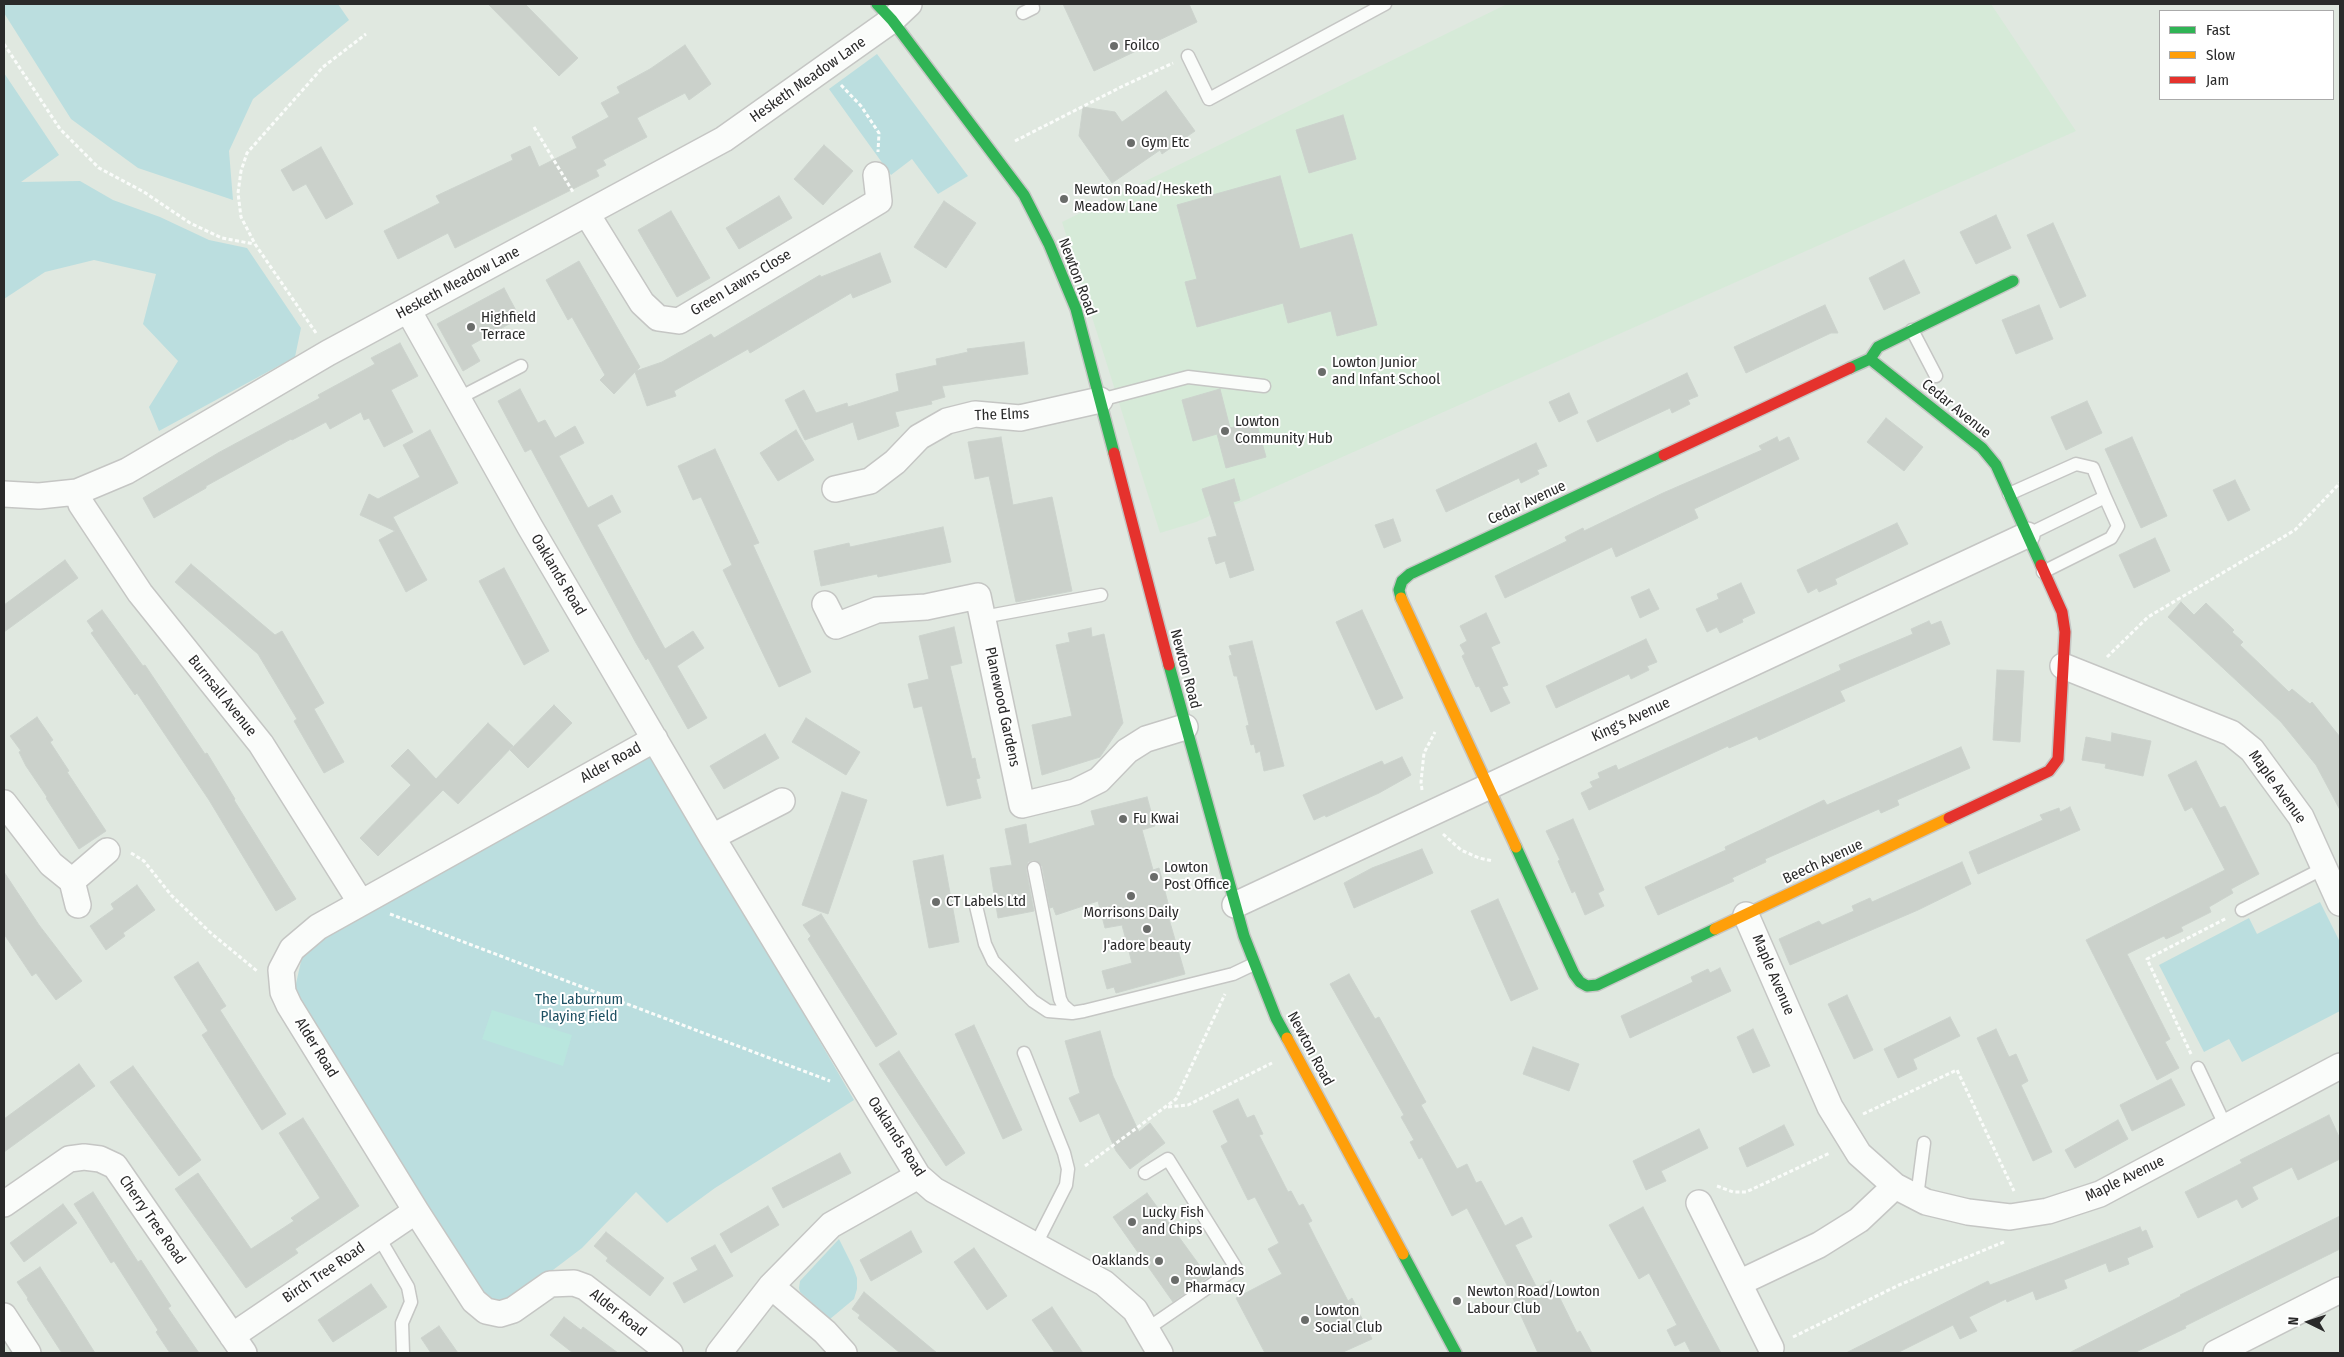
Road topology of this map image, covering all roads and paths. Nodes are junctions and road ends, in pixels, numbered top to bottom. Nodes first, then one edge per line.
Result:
1 (1385, 4) edge
2 (893, 9) edge
3 (366, 34) dead end
4 (4, 44) edge
5 (1188, 56) joint
6 (824, 67) junction
7 (534, 127) dead end
8 (992, 153) junction
9 (876, 175) joint
10 (586, 214) junction
11 (255, 244) junction
12 (2013, 281) dead end
13 (408, 310) junction
14 (1912, 330) junction
15 (328, 353) junction
16 (1870, 358) junction
17 (521, 366) dead end
18 (1936, 376) dead end
19 (1264, 386) dead end
20 (459, 398) junction
21 (1100, 400) junction
22 (2340, 483) edge
23 (835, 490) dead end
24 (77, 492) junction
25 (4, 494) edge
26 (2009, 494) junction
27 (2105, 497) junction
28 (2027, 535) junction
29 (2043, 572) junction
30 (1101, 594) dead end
31 (825, 604) dead end
32 (983, 617) junction
33 (2105, 659) dead end
34 (2063, 666) junction
35 (1185, 727) junction
36 (655, 739) junction
37 (1489, 787) junction
38 (782, 801) dead end
39 (4, 803) edge
40 (712, 837) junction
41 (107, 851) joint
42 (1034, 868) dead end
43 (2324, 868) junction
44 (2340, 903) edge
45 (361, 904) junction
46 (1235, 905) junction
47 (976, 906) dead end
48 (2242, 910) joint
49 (1746, 915) junction
50 (1254, 964) junction
51 (1233, 974) junction
52 (283, 992) junction
53 (1072, 1013) junction
54 (1295, 1052) junction
55 (1024, 1053) dead end
56 (2340, 1066) edge
57 (2198, 1068) joint
58 (832, 1082) dead end
59 (1168, 1107) junction
60 (2226, 1127) junction
61 (1847, 1134) junction
62 (1924, 1143) dead end
63 (1068, 1170) junction
64 (1145, 1173) dead end
65 (918, 1176) junction
66 (1895, 1186) junction
67 (1917, 1197) junction
68 (1699, 1203) joint
69 (4, 1204) edge
70 (416, 1211) junction
71 (2025, 1214) junction
72 (378, 1236) junction
73 (2011, 1239) dead end
74 (1035, 1246) junction
75 (1739, 1283) junction
76 (771, 1286) junction
77 (2340, 1290) edge
78 (4, 1316) edge
79 (1147, 1329) junction
80 (238, 1344) edge
81 (1772, 1348) joint
82 (1449, 1351) edge
83 (28, 1353) edge
84 (403, 1353) edge
85 (670, 1353) edge
86 (719, 1353) edge
87 (844, 1353) edge
88 (1160, 1353) edge
89 (2216, 1353) edge

1 - 5 lane
2 - 6 street, Hesketh Meadow Lane
2 - 8 street, Newton Road
3 - 11 path
4 - 11 path
5 - 8 path
6 - 9 path
6 - 10 street, Hesketh Meadow Lane
7 - 10 path
8 - 21 street, Newton Road
9 - 10 street, Green Lawns Close
10 - 13 street, Hesketh Meadow Lane
11 - 15 path
12 - 14 street, Cedar Avenue
13 - 15 street, Hesketh Meadow Lane
13 - 20 street, Oaklands Road
14 - 16 street, Cedar Avenue
14 - 18 lane
15 - 24 street, Hesketh Meadow Lane
16 - 26 street, Cedar Avenue
16 - 37 street, Cedar Avenue
17 - 20 lane
19 - 21 lane
20 - 36 street, Oaklands Road
21 - 23 street, The Elms
21 - 35 street, Newton Road
22 - 33 path
24 - 25 street, Hesketh Meadow Lane
24 - 45 street, Burnsall Avenue
26 - 27 lane
26 - 28 street
27 - 28 lane, King's Avenue
27 - 29 lane
28 - 29 street, Beech Avenue
28 - 37 street, King's Avenue
29 - 34 street, Beech Avenue
30 - 32 lane
31 - 32 street, Planewood Gardens
32 - 35 street, Planewood Gardens
34 - 43 street, Maple Avenue
34 - 49 street, Beech Avenue
35 - 46 street, Newton Road
36 - 40 street, Oaklands Road
36 - 45 street, Alder Road
37 - 46 street, King's Avenue
37 - 49 street, Beech Avenue
38 - 40 street
39 - 41 street
40 - 65 street, Oaklands Road
41 - 52 path
42 - 53 lane
43 - 44 street, Maple Avenue
43 - 48 lane
45 - 52 street, Alder Road
45 - 58 path
46 - 50 street, Newton Road
47 - 53 lane
48 - 57 path
49 - 61 street, Maple Avenue
50 - 51 lane
50 - 54 street, Newton Road
51 - 53 lane
51 - 59 path
52 - 70 street, Alder Road
54 - 59 path
54 - 82 street, Newton Road
55 - 63 lane
56 - 60 street, Maple Avenue
57 - 60 lane
59 - 63 path
60 - 71 street, Maple Avenue
61 - 66 street, Maple Avenue
61 - 68 path
61 - 71 path
62 - 67 lane
63 - 74 lane
64 - 79 lane
65 - 74 street, Oaklands Road
65 - 76 street
66 - 67 street, Maple Avenue
66 - 75 street
67 - 71 street, Maple Avenue
68 - 75 street
69 - 80 street, Cherry Tree Road
70 - 72 street, Birch Tree Road
70 - 85 street, Alder Road
72 - 80 street, Birch Tree Road
72 - 84 lane
73 - 81 path
74 - 79 street, Oaklands Road
75 - 81 street
76 - 86 street
76 - 87 street
77 - 89 street
78 - 83 street
79 - 88 street, Oaklands Road

